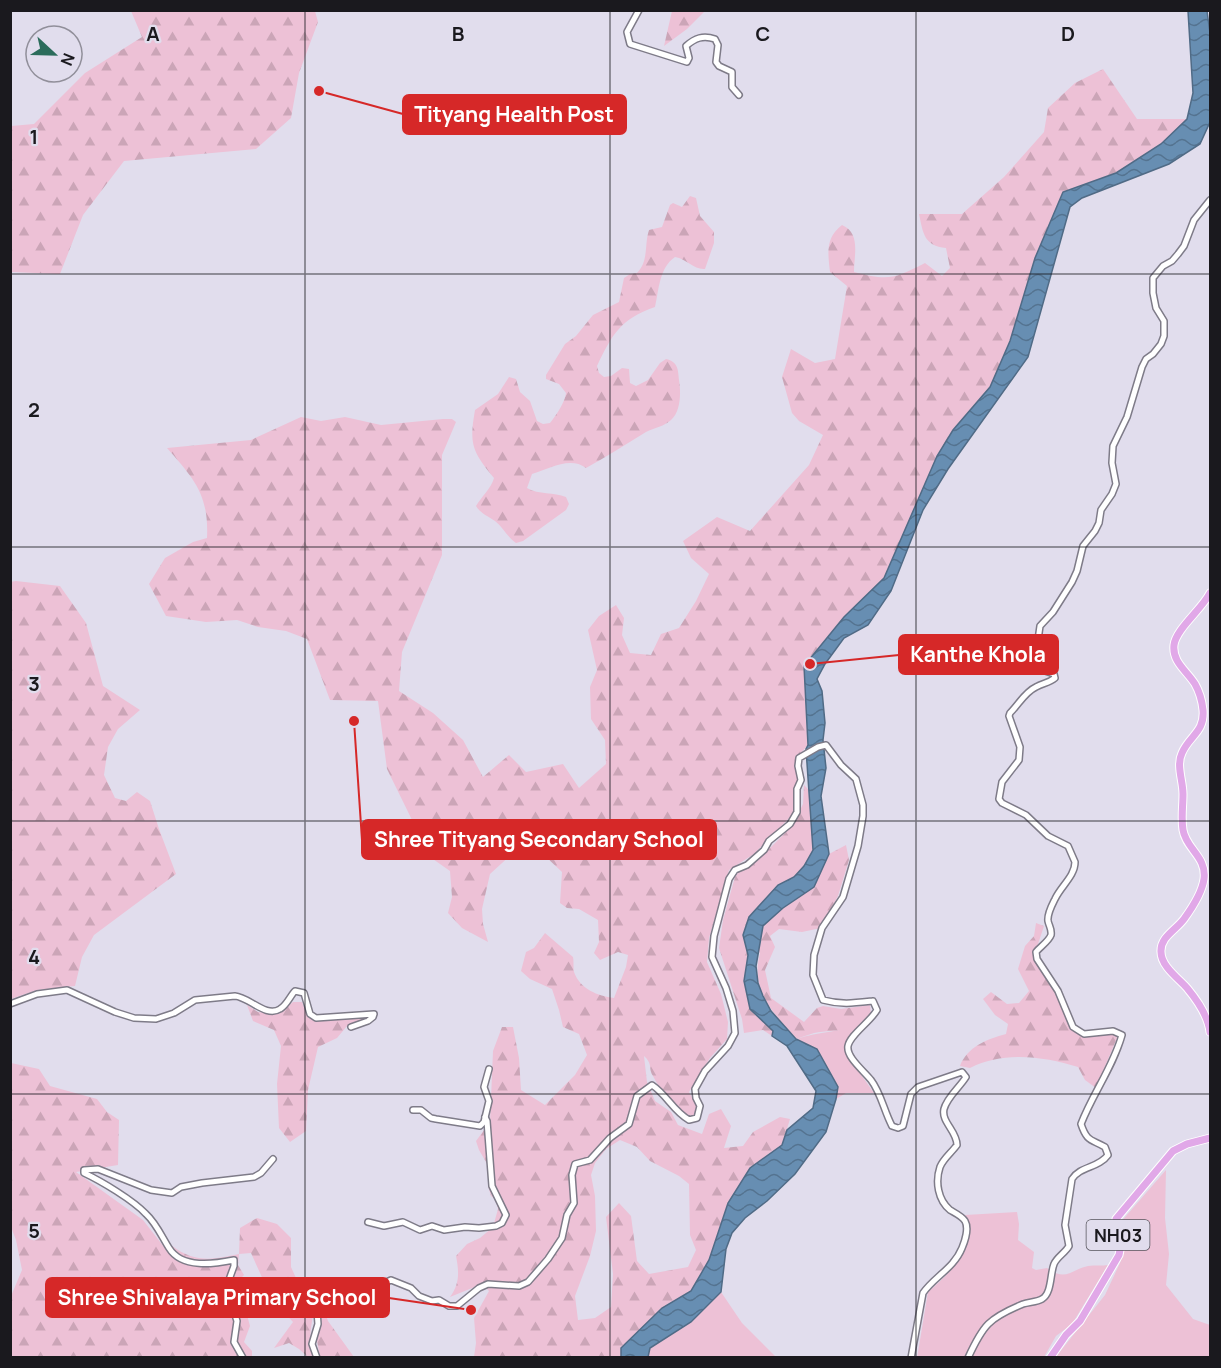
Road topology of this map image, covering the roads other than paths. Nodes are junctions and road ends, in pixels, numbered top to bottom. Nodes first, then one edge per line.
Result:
1 (639, 10) edge
2 (739, 95) dead end
3 (1210, 200) edge
4 (1210, 593) edge
5 (10, 1004) edge
6 (351, 1026) dead end
7 (1210, 1032) edge
8 (489, 1069) dead end
9 (413, 1110) dead end
10 (485, 1117) junction
11 (1210, 1138) edge
12 (273, 1159) dead end
13 (368, 1222) dead end
14 (243, 1358) edge
15 (317, 1358) edge
16 (911, 1358) edge
17 (968, 1358) edge
18 (1050, 1358) edge

1 - 2 street
3 - 17 street
4 - 7 main road
5 - 6 street
8 - 10 street
9 - 10 street
10 - 13 street
11 - 18 main road, NH03
12 - 14 street
15 - 16 street

